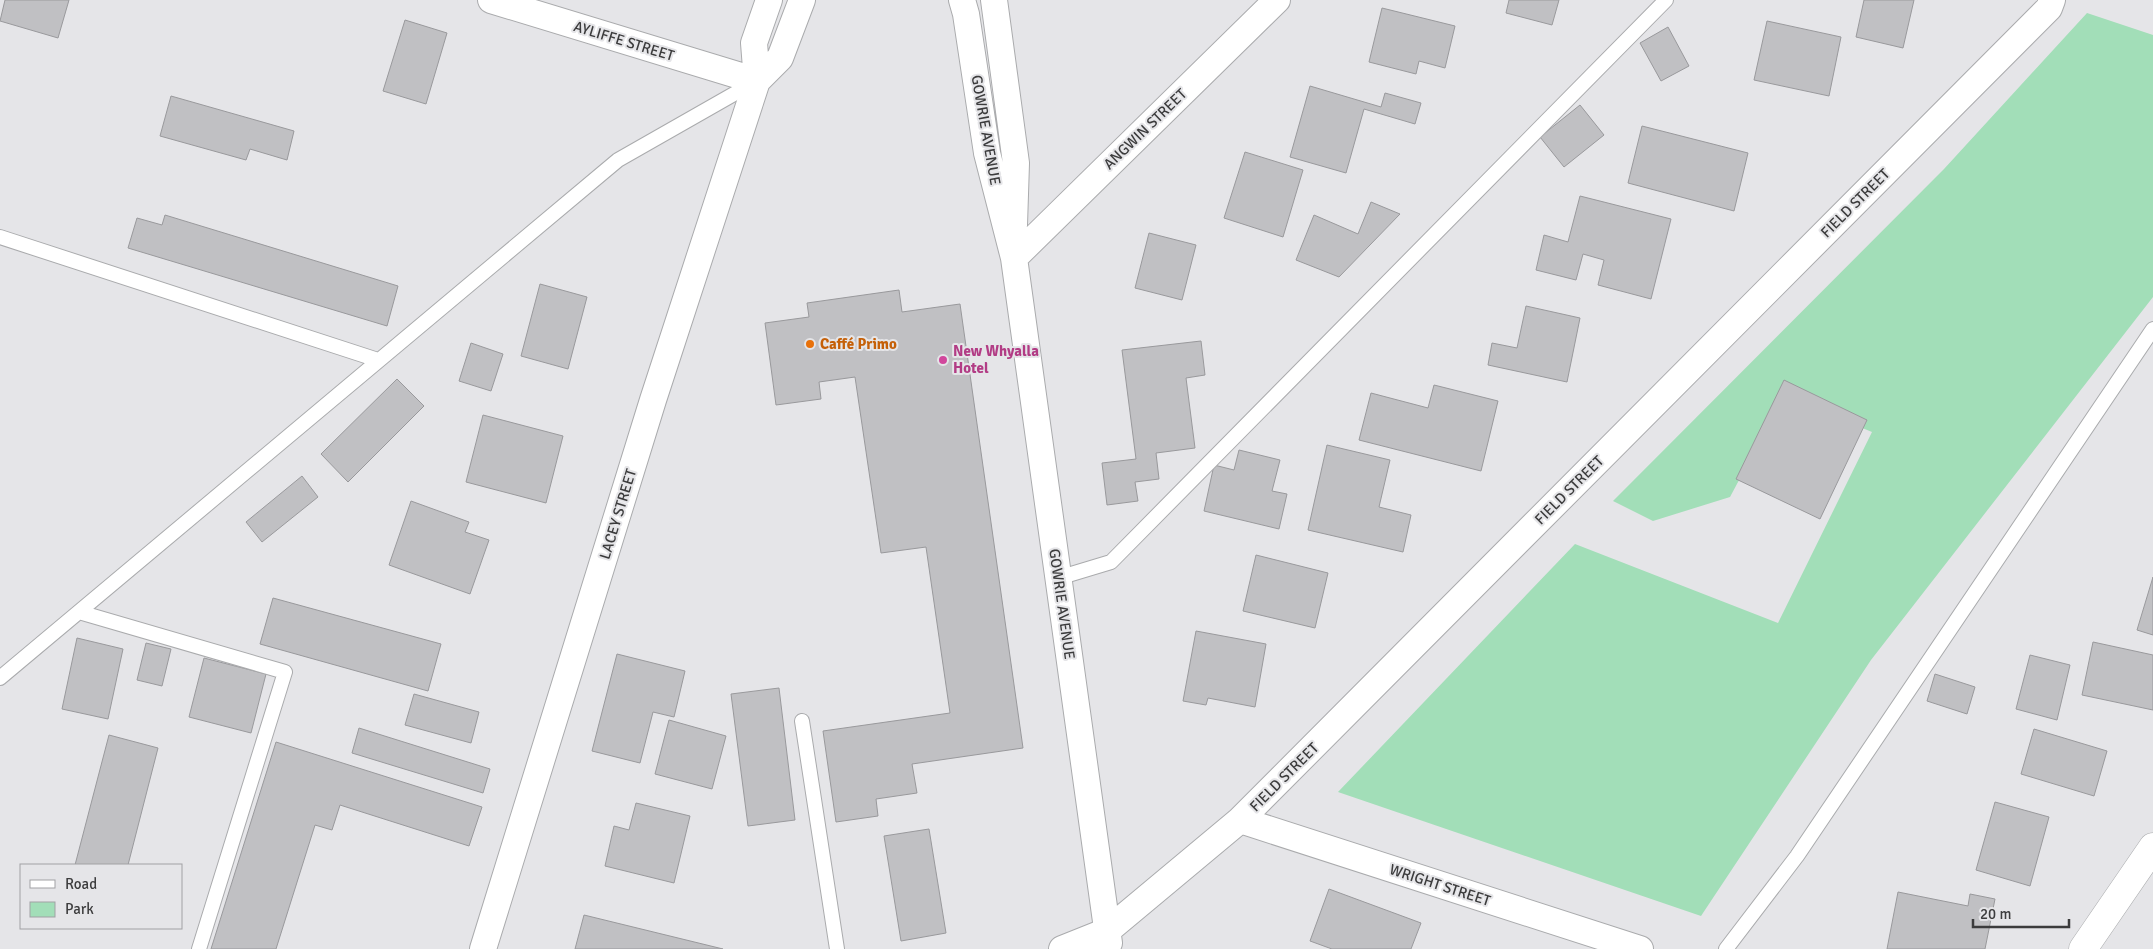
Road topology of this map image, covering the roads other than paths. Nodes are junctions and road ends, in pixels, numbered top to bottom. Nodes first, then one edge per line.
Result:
1 (491, 0) edge
2 (769, 0) edge
3 (802, 0) edge
4 (962, 0) edge
5 (994, 0) edge
6 (1277, 0) edge
7 (1666, 0) edge
8 (2052, 0) edge
9 (757, 81) junction
10 (0, 238) edge
11 (1014, 258) junction
12 (2153, 328) edge
13 (378, 360) junction
14 (1058, 578) junction
15 (79, 612) junction
16 (0, 678) edge
17 (802, 721) dead end
18 (1240, 820) junction
19 (2153, 847) edge
20 (1109, 940) edge
21 (199, 949) edge
22 (482, 949) edge
23 (837, 949) edge
24 (1062, 949) edge
25 (1640, 949) edge
26 (1726, 949) edge
27 (2083, 949) edge

1 - 9 street, AYLIFFE STREET
2 - 9 street, LACEY STREET
3 - 9 street, LACEY STREET
4 - 11 street, GOWRIE AVENUE
5 - 11 street, GOWRIE AVENUE
6 - 11 street, ANGWIN STREET
7 - 14 lane
8 - 18 street, FIELD STREET
9 - 13 lane
9 - 22 street, LACEY STREET
10 - 13 lane
11 - 14 street, GOWRIE AVENUE
12 - 26 lane
13 - 15 lane
14 - 20 street, GOWRIE AVENUE
15 - 16 lane
15 - 21 lane
17 - 23 lane
18 - 20 street, FIELD STREET
18 - 25 street, WRIGHT STREET
19 - 27 street
20 - 24 street, FIELD STREET

